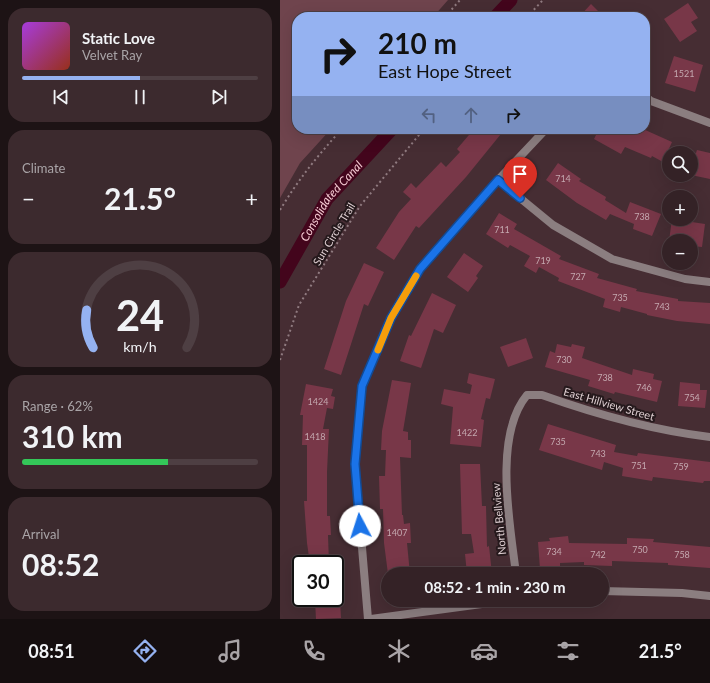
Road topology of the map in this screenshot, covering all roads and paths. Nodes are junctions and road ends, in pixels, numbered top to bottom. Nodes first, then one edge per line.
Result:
1 (460, 0) edge
2 (543, 0) edge
3 (449, 12) edge
4 (532, 12) edge
5 (650, 100) edge
6 (710, 123) edge
7 (337, 134) edge
8 (420, 134) edge
9 (541, 134) edge
10 (498, 180) junction
11 (280, 210) edge
12 (710, 282) edge
13 (280, 360) edge
14 (527, 395) joint
15 (710, 437) edge
16 (515, 567) edge
17 (609, 591) edge
18 (710, 596) edge
19 (459, 607) edge
20 (368, 619) edge
21 (371, 619) edge

1 - 3 path
2 - 4 path
5 - 6 street
7 - 11 path
8 - 13 path, Sun Circle Trail
9 - 10 street
10 - 12 street
10 - 20 street
14 - 15 street, East Hillview Street
14 - 16 street, North Bellview
17 - 18 street
19 - 21 street

